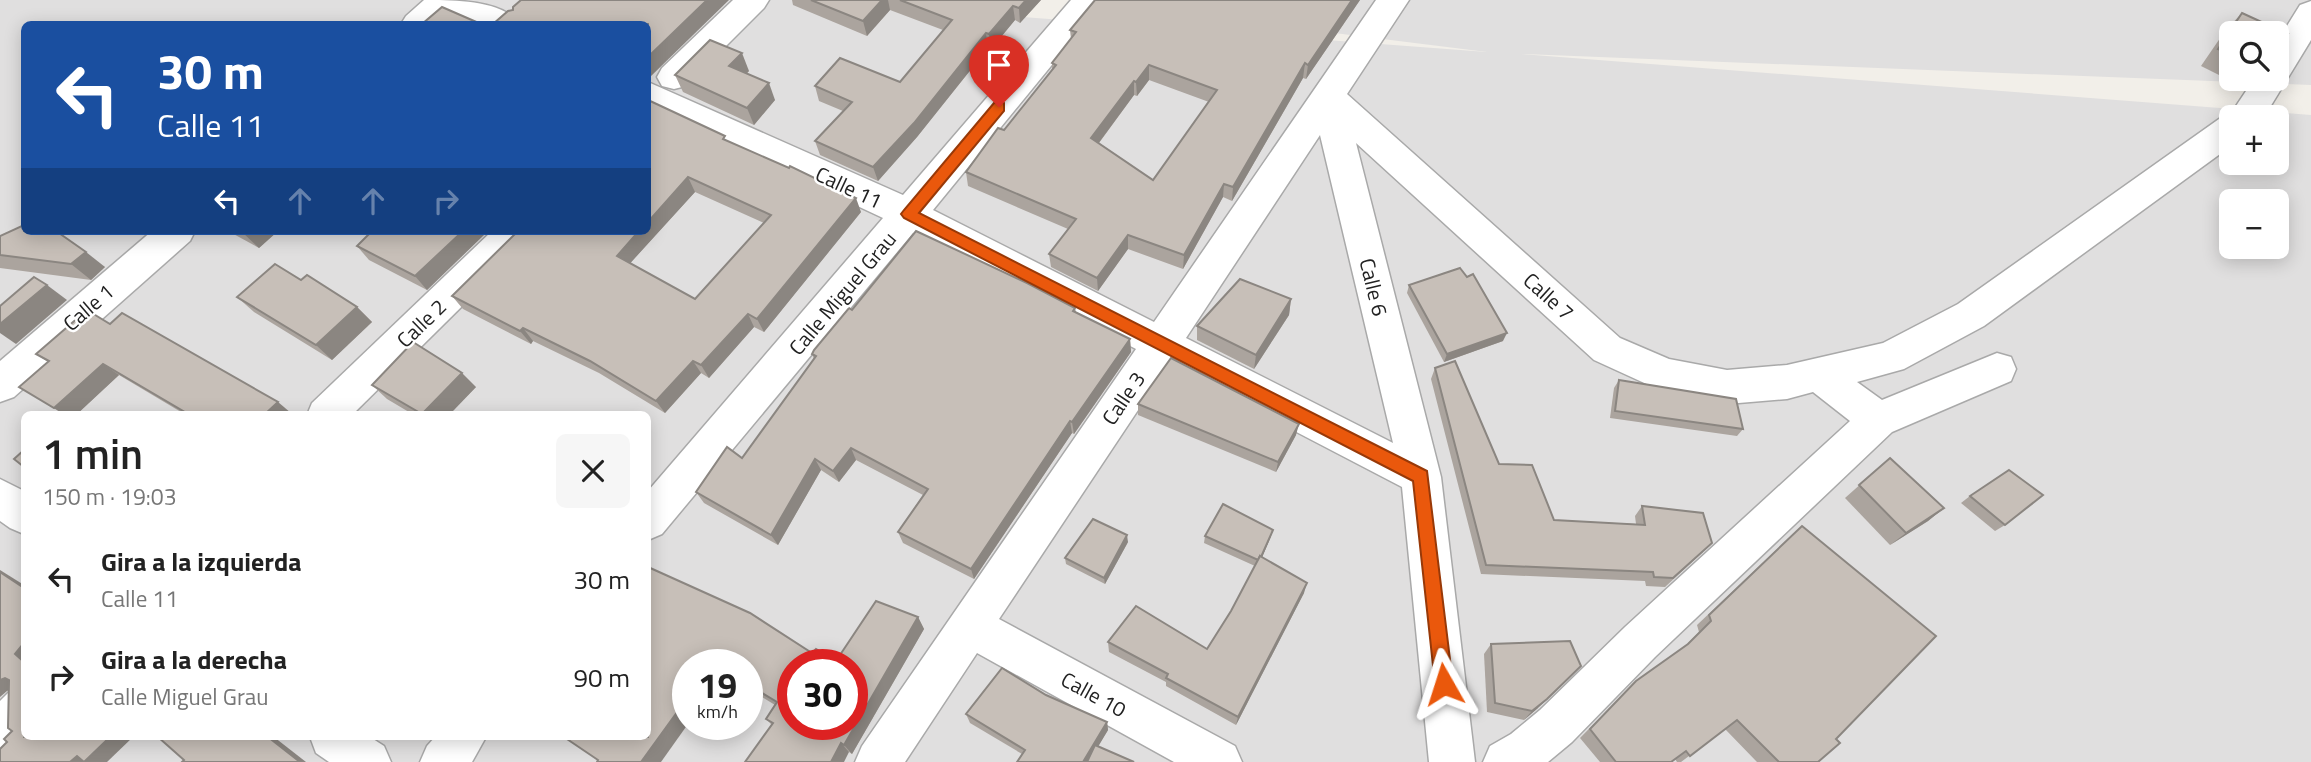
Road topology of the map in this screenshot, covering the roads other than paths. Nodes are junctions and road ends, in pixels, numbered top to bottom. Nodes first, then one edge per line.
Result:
1 (445, 0) edge
2 (454, 0) edge
3 (753, 0) edge
4 (1089, 0) edge
5 (1394, 0) edge
6 (2311, 13) edge
7 (420, 21) edge
8 (498, 21) edge
9 (2289, 49) edge
10 (651, 96) edge
11 (1328, 97) junction
12 (651, 99) edge
13 (2219, 137) edge
14 (909, 214) junction
15 (172, 235) edge
16 (511, 235) edge
17 (1160, 343) junction
18 (1997, 369) dead end
19 (1818, 374) junction
20 (0, 385) edge
21 (331, 411) edge
22 (1878, 420) junction
23 (1421, 477) junction
24 (0, 497) edge
25 (21, 513) edge
26 (651, 518) edge
27 (970, 626) junction
28 (21, 712) edge
29 (0, 732) edge
30 (336, 740) edge
31 (461, 740) edge
32 (368, 762) edge
33 (443, 762) edge
34 (878, 762) edge
35 (1219, 762) edge
36 (1452, 762) edge
37 (1506, 762) edge

1 - 7 street
2 - 8 street
3 - 10 street
4 - 14 street, Calle Miguel Grau
5 - 11 street, Calle 3
6 - 9 street
11 - 17 street, Calle 3
11 - 19 street, Calle 7
11 - 23 street, Calle 6
12 - 14 street, Calle 11
13 - 19 street, Calle 7
14 - 17 street, Calle 11
14 - 26 street, Calle Miguel Grau
15 - 20 street, Calle 1
16 - 21 street, Calle 2
17 - 23 street, Calle 11
17 - 27 street, Calle 3
18 - 22 street
19 - 22 street
22 - 37 street
23 - 36 street, Calle 6
24 - 25 street
27 - 34 street, Calle 3
27 - 35 street, Calle 10
28 - 29 street
30 - 32 street
31 - 33 street

